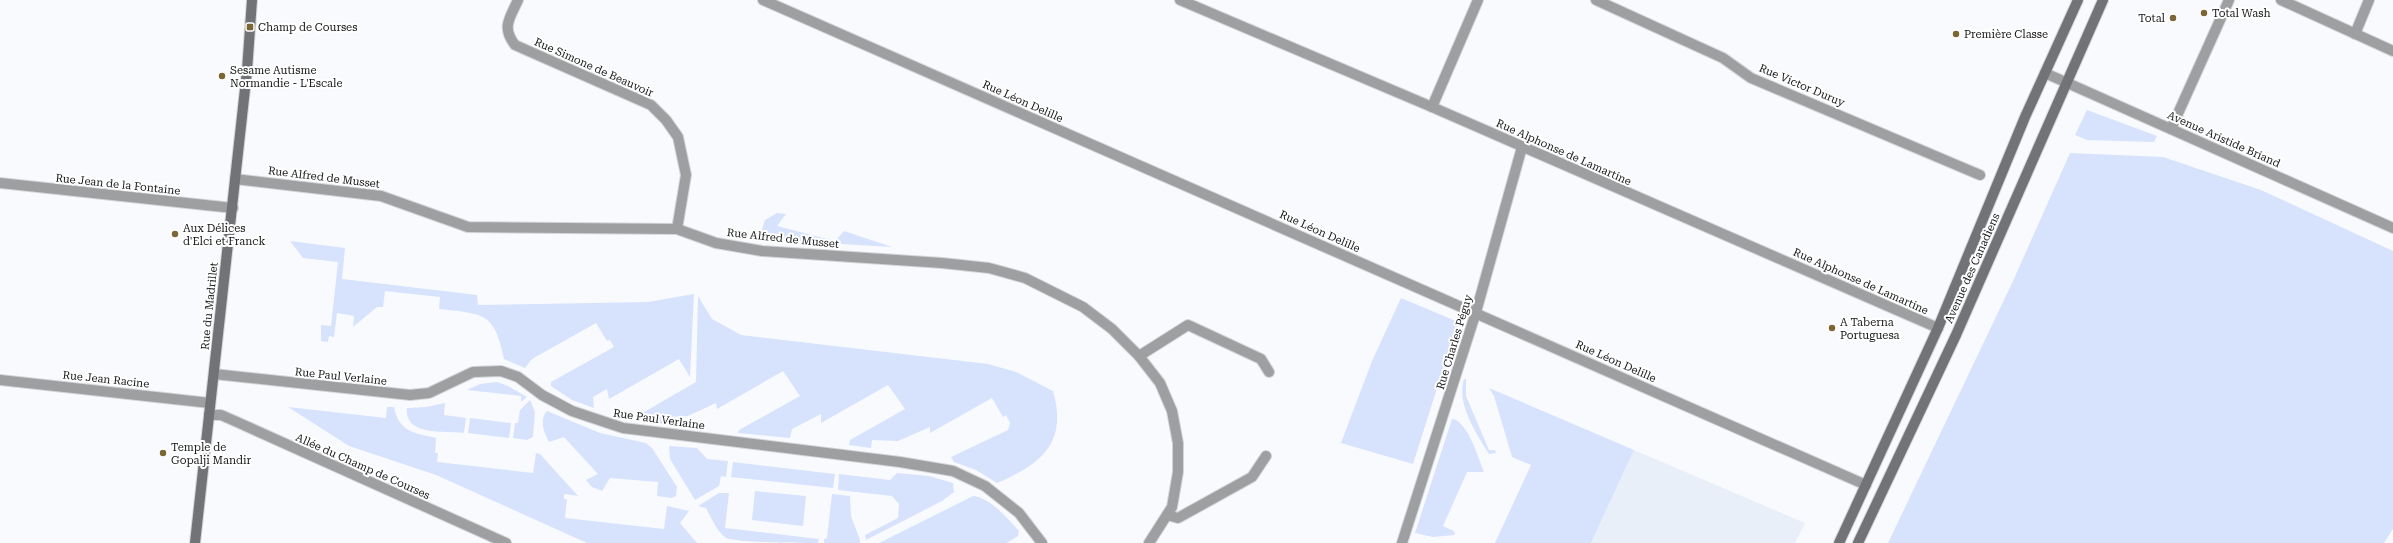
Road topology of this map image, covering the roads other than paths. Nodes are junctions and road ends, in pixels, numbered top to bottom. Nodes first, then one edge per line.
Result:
1 (252, 0) edge
2 (518, 0) edge
3 (763, 0) edge
4 (1180, 0) edge
5 (1478, 0) edge
6 (1596, 0) edge
7 (2078, 0) edge
8 (2103, 0) edge
9 (2229, 0) edge
10 (2281, 0) edge
11 (2369, 0) edge
12 (2355, 34) junction
13 (2393, 51) edge
14 (2045, 73) junction
15 (2066, 83) junction
16 (1432, 107) junction
17 (2171, 129) junction
18 (1522, 147) junction
19 (1980, 175) dead end
20 (236, 179) junction
21 (0, 183) edge
22 (233, 208) junction
23 (2393, 228) edge
24 (677, 229) junction
25 (1476, 312) junction
26 (1938, 328) junction
27 (1139, 356) junction
28 (1269, 372) dead end
29 (214, 374) junction
30 (0, 380) edge
31 (210, 403) junction
32 (209, 415) junction
33 (1266, 456) dead end
34 (1866, 485) junction
35 (1167, 515) junction
36 (195, 543) edge
37 (506, 543) edge
38 (1042, 543) edge
39 (1149, 543) edge
40 (1402, 543) edge
41 (1839, 543) edge
42 (1858, 543) edge

1 - 20 main road, Rue du Madrillet
2 - 24 street, Rue Simone de Beauvoir
3 - 25 street, Rue Léon Delille
4 - 16 street, Rue Alphonse de Lamartine
5 - 16 street
6 - 19 street, Rue Victor Duruy
7 - 14 main road, Avenue des Canadiens
8 - 15 main road, Avenue des Canadiens
9 - 17 street
10 - 12 street
11 - 12 street
12 - 13 street
14 - 15 street, Avenue Aristide Briand
14 - 26 main road, Avenue des Canadiens
15 - 17 street, Avenue Aristide Briand
15 - 42 main road, Avenue des Canadiens
16 - 18 street, Rue Alphonse de Lamartine
17 - 23 street, Avenue Aristide Briand
18 - 25 street, Rue Charles Péguy
18 - 26 street, Rue Alphonse de Lamartine
20 - 22 main road, Rue du Madrillet
20 - 24 street, Rue Alfred de Musset
21 - 22 street, Rue Jean de la Fontaine
22 - 29 main road, Rue du Madrillet
24 - 27 street, Rue Alfred de Musset
25 - 34 street, Rue Léon Delille
25 - 40 street, Rue Charles Péguy
26 - 34 main road, Avenue des Canadiens
27 - 28 street
27 - 35 street, Rue Alfred de Musset
29 - 31 main road, Rue du Madrillet
29 - 38 street, Rue Paul Verlaine
30 - 31 street, Rue Jean Racine
31 - 32 main road, Rue du Madrillet
32 - 36 main road, Rue du Madrillet
32 - 37 street, Allée du Champ de Courses
33 - 35 street
34 - 41 main road, Avenue des Canadiens
35 - 39 street, Rue Alfred de Musset

